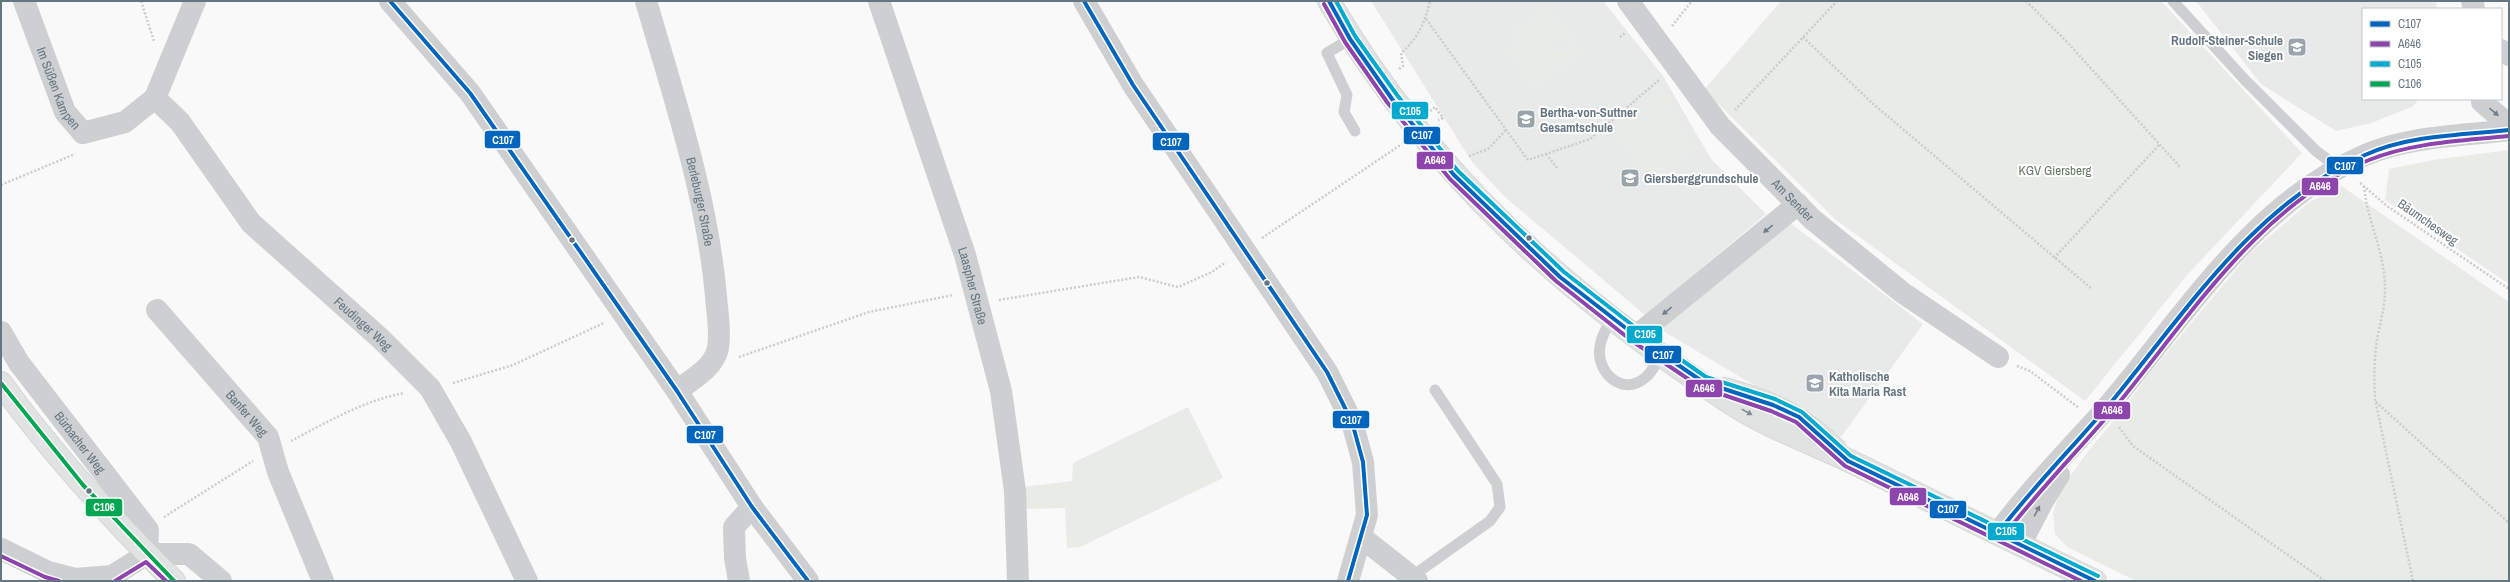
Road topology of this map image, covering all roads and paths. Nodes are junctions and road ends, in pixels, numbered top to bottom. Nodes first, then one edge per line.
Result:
1 (24, 1) edge
2 (141, 1) edge
3 (195, 1) edge
4 (390, 1) edge
5 (646, 1) edge
6 (879, 1) edge
7 (1084, 1) edge
8 (1329, 1) edge
9 (1430, 1) edge
10 (1628, 1) edge
11 (1692, 1) edge
12 (1837, 1) edge
13 (2026, 1) edge
14 (2173, 1) edge
15 (1426, 19) junction
16 (1803, 37) junction
17 (1350, 38) junction
18 (1658, 43) junction
19 (1402, 66) dead end
20 (1675, 67) junction
21 (164, 72) junction
22 (155, 98) junction
23 (2482, 100) edge
24 (2509, 125) edge
25 (1720, 126) junction
26 (1506, 130) junction
27 (2509, 130) edge
28 (1355, 131) dead end
29 (2160, 144) junction
30 (1399, 146) dead end
31 (1546, 154) junction
32 (1463, 158) dead end
33 (54, 162) dead end
34 (2180, 167) dead end
35 (2339, 168) junction
36 (1558, 169) dead end
37 (1, 185) edge
38 (2364, 186) junction
39 (1798, 204) junction
40 (1268, 234) dead end
41 (2054, 258) junction
42 (1212, 272) dead end
43 (2092, 289) dead end
44 (2509, 289) edge
45 (949, 296) dead end
46 (979, 303) junction
47 (157, 310) dead end
48 (1611, 318) junction
49 (608, 321) dead end
50 (1, 332) edge
51 (1636, 336) junction
52 (748, 354) dead end
53 (1662, 355) junction
54 (1998, 357) joint
55 (1, 383) edge
56 (448, 385) dead end
57 (1435, 390) dead end
58 (677, 391) junction
59 (408, 392) dead end
60 (2376, 401) junction
61 (2095, 420) junction
62 (288, 443) dead end
63 (2133, 446) dead end
64 (252, 462) dead end
65 (752, 507) junction
66 (166, 516) dead end
67 (2509, 523) edge
68 (1997, 534) junction
69 (1359, 545) junction
70 (2020, 545) junction
71 (1, 549) edge
72 (147, 554) junction
73 (168, 575) edge
74 (1414, 579) edge
75 (805, 580) edge
76 (221, 581) edge
77 (323, 581) edge
78 (528, 581) edge
79 (739, 581) edge
80 (1018, 581) edge
81 (1348, 581) edge
82 (2095, 581) edge
83 (2325, 581) edge
84 (2413, 581) edge

1 - 22 street, Im Süßen Kampen
2 - 21 path
3 - 21 street
4 - 58 street
5 - 58 street, Berleburger Straße
6 - 46 street, Laaspher Straße
7 - 69 street
8 - 17 street
9 - 15 path
10 - 18 street, Am Sender
11 - 18 path
12 - 16 path
13 - 29 path
14 - 35 lane
15 - 19 path
15 - 26 path
16 - 25 path
16 - 41 path
17 - 28 lane
17 - 48 street
18 - 20 street, Am Sender
20 - 25 street, Am Sender
20 - 31 path
21 - 22 street
22 - 78 street, Feudinger Weg
23 -> 24 street
25 - 39 street, Am Sender
26 - 31 path
26 - 32 path
27 - 35 street
29 - 34 path
29 - 41 path
30 - 40 path
31 - 36 path
33 - 37 path
35 - 38 path, Bäumchesweg
35 - 61 street
38 - 44 path, Bäumchesweg
38 - 60 path
39 -> 51 street
39 - 54 street, Am Sender
41 - 43 path
42 - 46 path
45 - 52 path
46 - 80 street, Laaspher Straße
47 - 77 street, Banfer Weg
48 - 51 street
48 - 53 lane
49 - 56 path
50 - 72 street, Bürbacher Weg
51 - 53 street
53 - 68 street
54 - 61 path
55 - 72 street, Bürbacher Weg
57 - 74 lane
58 - 65 street
59 - 62 path
60 - 67 path
60 - 84 path
61 - 68 street
70 -> 61 street
63 - 83 path
64 - 66 path
65 - 75 street
65 - 79 street
68 - 70 street
69 - 74 street
69 - 81 street
70 - 82 street
71 - 72 street
72 - 73 street, Bürbacher Weg
72 - 76 street

